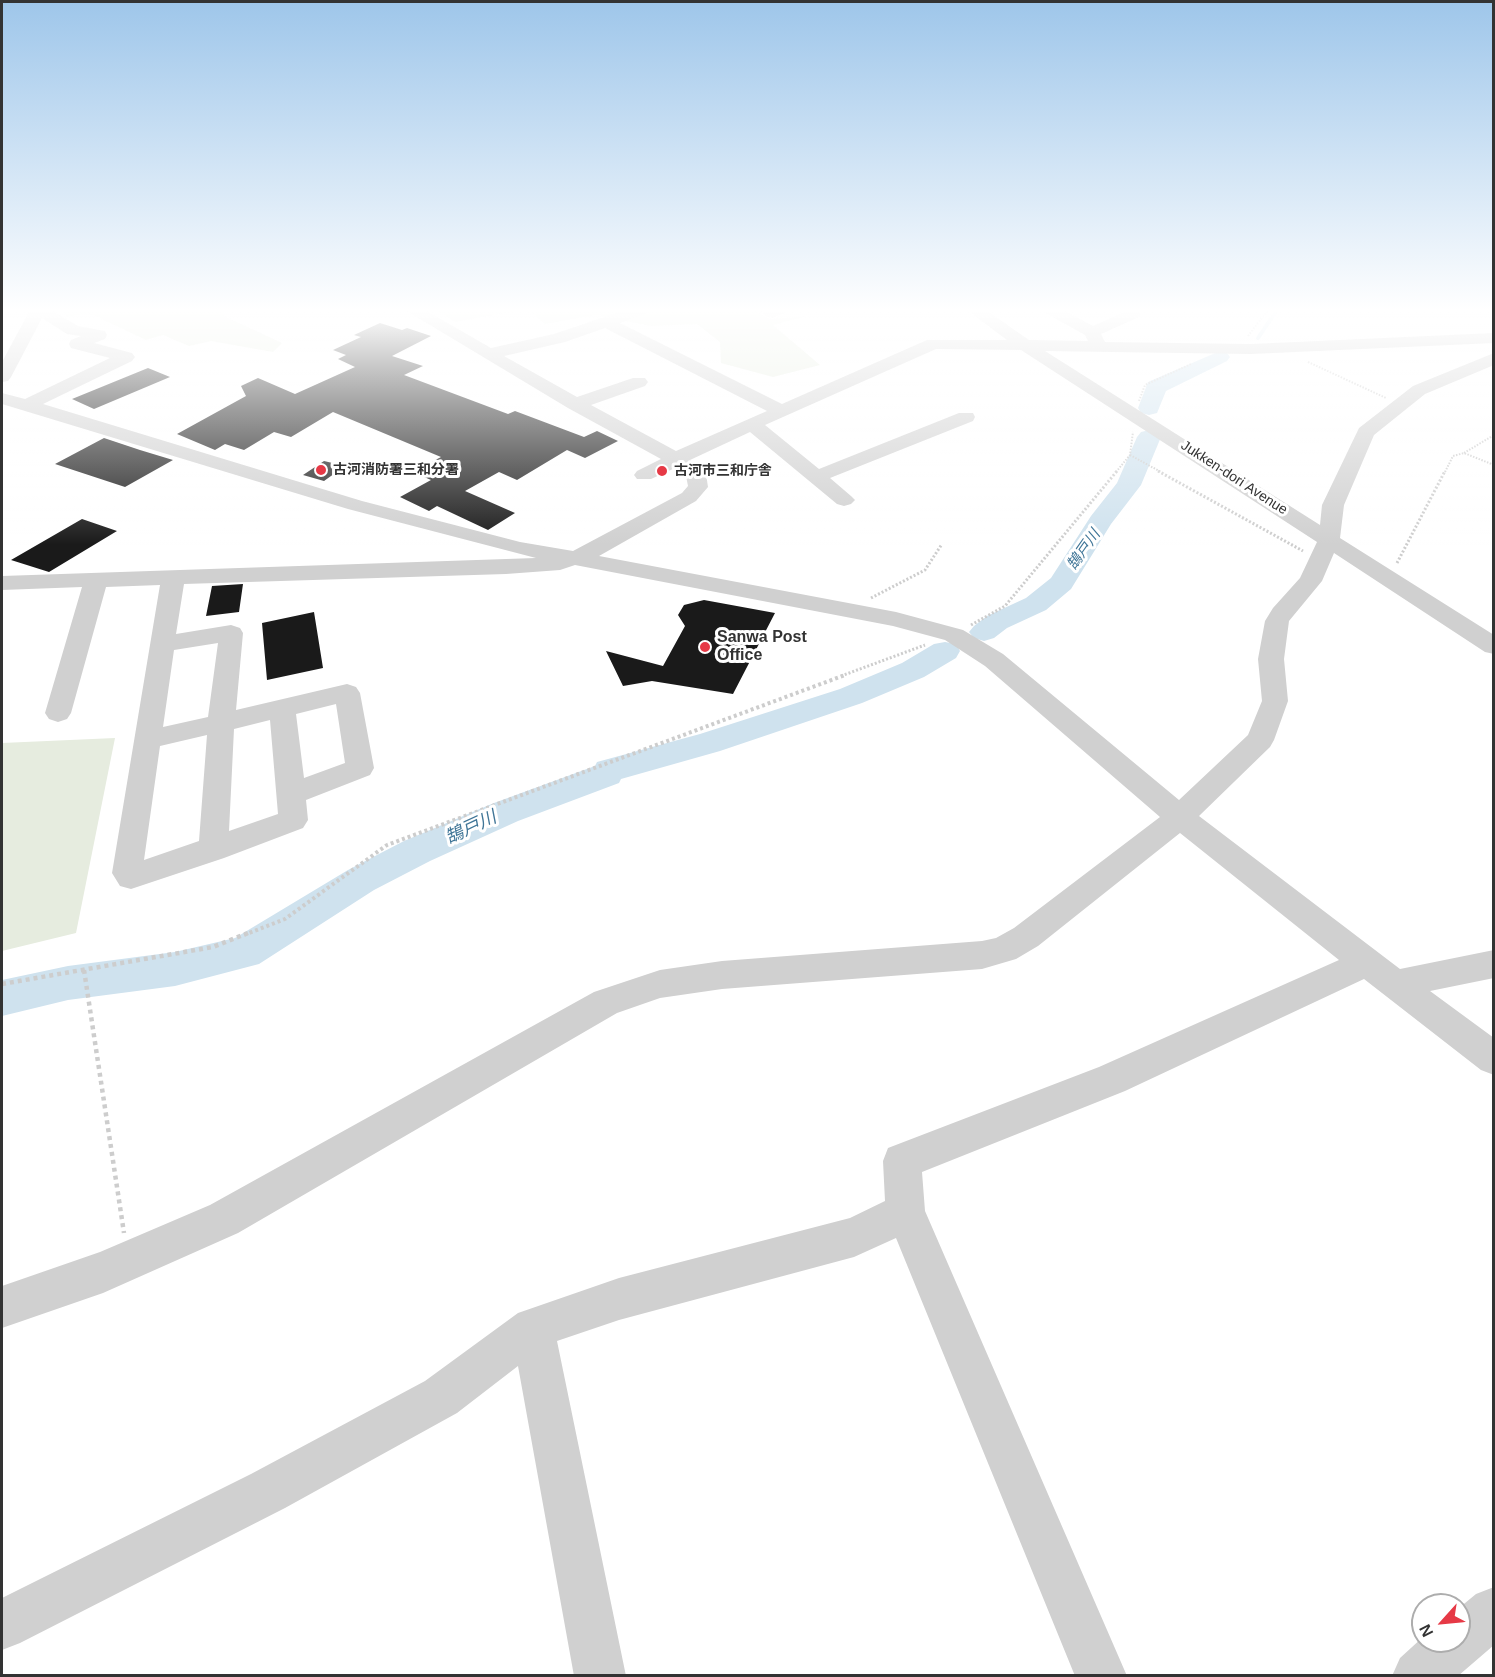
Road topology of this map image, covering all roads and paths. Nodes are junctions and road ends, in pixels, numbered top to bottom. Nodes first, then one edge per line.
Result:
1 (62, 388) edge
2 (548, 388) edge
3 (621, 388) edge
4 (737, 388) edge
5 (833, 388) edge
6 (1092, 388) edge
7 (1144, 388) edge
8 (1365, 388) edge
9 (1423, 388) edge
10 (2, 398) edge
11 (575, 404) junction
12 (1400, 404) junction
13 (27, 405) junction
14 (782, 411) junction
15 (1134, 415) junction
16 (966, 417) dead end
17 (752, 424) junction
18 (1494, 435) edge
19 (1464, 453) junction
20 (1130, 455) junction
21 (676, 459) junction
22 (1494, 465) edge
23 (644, 475) dead end
24 (816, 477) junction
25 (844, 500) dead end
26 (1329, 539) junction
27 (942, 544) dead end
28 (573, 560) junction
29 (1319, 561) junction
30 (172, 578) junction
31 (1389, 578) junction
32 (96, 580) junction
33 (4, 590) edge
34 (846, 610) junction
35 (954, 635) junction
36 (162, 644) junction
37 (1494, 646) edge
38 (282, 709) junction
39 (58, 713) dead end
40 (221, 724) junction
41 (148, 740) junction
42 (291, 794) junction
43 (1180, 817) junction
44 (213, 850) junction
45 (1366, 963) junction
46 (1494, 964) edge
47 (84, 970) junction
48 (2, 984) edge
49 (1395, 984) junction
50 (1494, 1059) edge
51 (905, 1212) junction
52 (128, 1261) junction
53 (2, 1307) edge
54 (533, 1328) junction
55 (1494, 1612) edge
56 (2, 1625) edge
57 (1471, 1631) edge
58 (1445, 1653) edge
59 (600, 1676) edge
60 (1101, 1676) edge
61 (1418, 1676) edge

1 - 13 street
2 - 11 street
3 - 11 street
4 - 14 street
5 - 14 street
6 - 15 street, Jukken-dori Avenue
7 - 15 path
8 - 12 path
9 - 12 street
10 - 13 street
11 - 21 street
12 - 26 street
13 - 28 street
14 - 17 street
15 - 20 path
15 - 26 street, Jukken-dori Avenue
16 - 24 street
17 - 21 street
17 - 24 street
18 - 19 path
19 - 22 path
19 - 31 path
20 - 29 path
20 - 35 path
21 - 23 street
21 - 28 street
24 - 25 street
26 - 29 street
26 - 31 street, Jukken-dori Avenue
27 - 34 path
28 - 30 street
28 - 34 street
29 - 43 street
30 - 32 street
30 - 36 street
31 - 37 street, Jukken-dori Avenue
32 - 33 street
32 - 39 street
34 - 35 street
35 - 43 street
35 - 47 path
36 - 40 street
36 - 41 street
38 - 40 street
38 - 42 street
38 - 42 street
40 - 41 street
40 - 44 street
41 - 44 street
42 - 44 street
43 - 45 street
43 - 52 street
45 - 49 street
45 - 51 street
46 - 49 street
47 - 48 path
47 - 52 path
49 - 50 street
51 - 54 street
51 - 60 street
52 - 53 street
54 - 56 street
54 - 59 street
55 - 57 street
58 - 61 street

